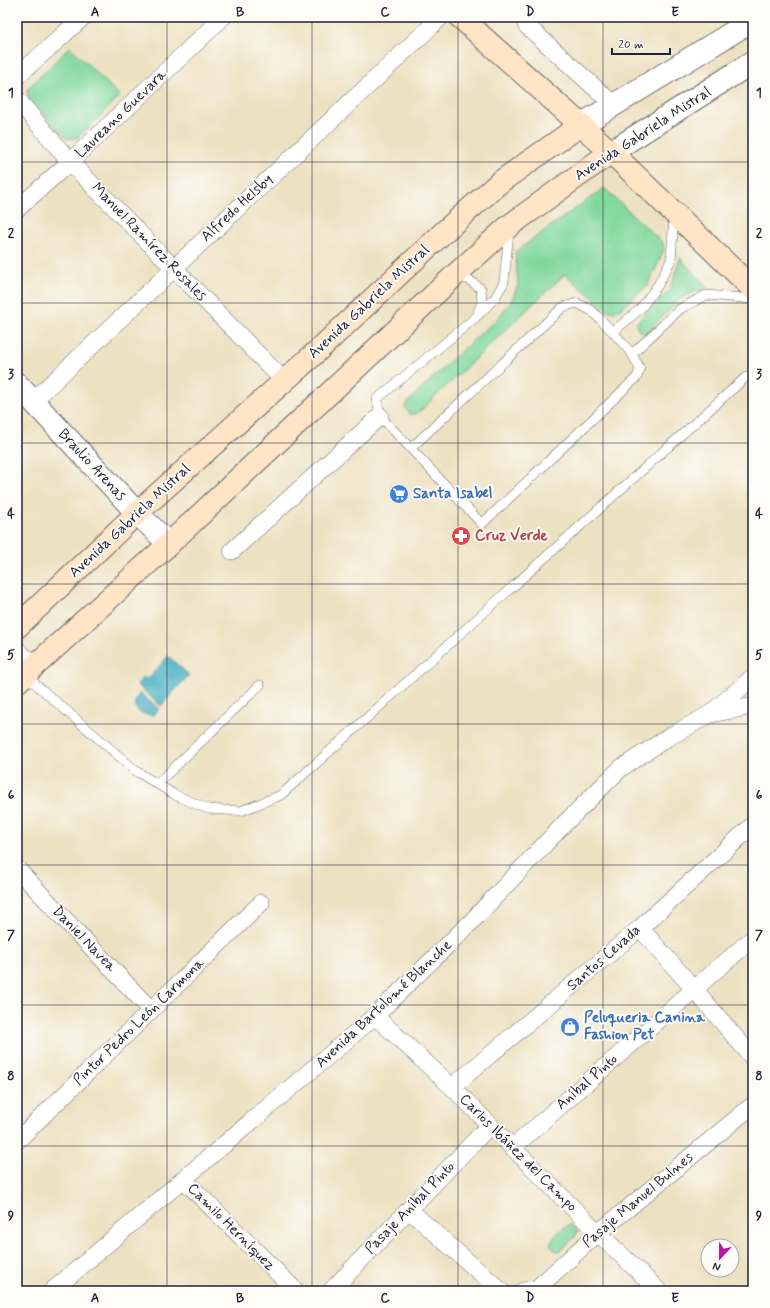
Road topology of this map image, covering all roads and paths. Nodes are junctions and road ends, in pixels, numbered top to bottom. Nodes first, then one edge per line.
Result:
1 (83, 17) edge
2 (223, 17) edge
3 (441, 17) edge
4 (460, 17) edge
5 (753, 19) edge
6 (526, 25) dead end
7 (753, 62) edge
8 (17, 76) edge
9 (17, 99) edge
10 (614, 105) junction
11 (581, 125) junction
12 (611, 152) junction
13 (70, 162) junction
14 (17, 209) edge
15 (674, 213) junction
16 (509, 226) junction
17 (174, 267) junction
18 (454, 276) junction
19 (753, 289) edge
20 (753, 298) edge
21 (475, 318) junction
22 (613, 332) junction
23 (632, 354) junction
24 (746, 378) dead end
25 (284, 380) junction
26 (17, 384) edge
27 (33, 400) junction
28 (380, 416) junction
29 (411, 448) junction
30 (137, 513) junction
31 (169, 544) junction
32 (232, 551) dead end
33 (17, 627) edge
34 (17, 649) edge
35 (27, 673) edge
36 (753, 677) edge
37 (260, 685) dead end
38 (753, 706) edge
39 (710, 714) junction
40 (157, 784) junction
41 (753, 825) edge
42 (17, 869) edge
43 (261, 903) dead end
44 (640, 928) junction
45 (753, 938) edge
46 (694, 989) junction
47 (152, 1010) junction
48 (375, 1016) junction
49 (753, 1058) edge
50 (452, 1087) junction
51 (753, 1105) edge
52 (490, 1125) junction
53 (17, 1140) edge
54 (512, 1148) junction
55 (183, 1180) junction
56 (408, 1210) junction
57 (598, 1233) junction
58 (66, 1285) edge
59 (52, 1291) edge
60 (296, 1291) edge
61 (331, 1291) edge
62 (501, 1291) edge
63 (523, 1291) edge
64 (659, 1291) edge

1 - 8 street
2 - 13 street, Laureano Guevara
3 - 17 street, Alfredo Helsby
4 - 11 main road
5 - 10 street, Avenida Gabriela Mistral
6 - 10 street
7 - 12 street, Avenida Gabriela Mistral
9 - 13 street, Manuel Ramírez Rosales
10 - 11 street, Avenida Gabriela Mistral
11 - 12 main road
11 - 25 main road, Avenida Gabriela Mistral
12 - 15 main road
12 - 16 main road, Avenida Gabriela Mistral
13 - 14 street, Laureano Guevara
13 - 17 street, Manuel Ramírez Rosales
15 - 19 main road
15 - 22 lane
16 - 18 main road, Avenida Gabriela Mistral
16 - 21 lane
17 - 25 street, Manuel Ramírez Rosales
17 - 27 street, Alfredo Helsby
18 - 21 lane
18 - 31 main road, Avenida Gabriela Mistral
20 - 23 lane
21 - 28 lane
22 - 23 lane
22 - 29 lane
23 - 29 lane
24 - 40 lane
25 - 30 main road, Avenida Gabriela Mistral
26 - 27 street, Braulio Arenas
27 - 30 street, Braulio Arenas
28 - 29 lane
28 - 32 street
30 - 31 street, Braulio Arenas
30 - 33 main road, Avenida Gabriela Mistral
31 - 35 main road, Avenida Gabriela Mistral
34 - 35 street
35 - 40 lane
36 - 39 street, Avenida Bartolomé Blanche
37 - 40 lane
38 - 39 street, Avenida Bartolomé Blanche
39 - 48 street, Avenida Bartolomé Blanche
41 - 44 street, Santos Cevada
42 - 47 street, Daniel Navea
43 - 47 street, Pintor Pedro León Carmona
44 - 46 street
44 - 50 street, Santos Cevada
45 - 46 street, Aníbal Pinto
46 - 49 street
46 - 54 street, Aníbal Pinto
47 - 53 street, Pintor Pedro León Carmona
48 - 50 street, Carlos Ibáñez del Campo
48 - 55 street, Avenida Bartolomé Blanche
50 - 52 street, Carlos Ibáñez del Campo
51 - 57 street, Pasaje Manuel Bulnes
52 - 54 street, Carlos Ibáñez del Campo
52 - 56 street, Pasaje Aníbal Pinto
54 - 57 street, Carlos Ibáñez del Campo
55 - 58 street, Avenida Bartolomé Blanche
55 - 60 street, Camilo Herníquez
56 - 61 street, Pasaje Aníbal Pinto
56 - 62 street
57 - 63 street, Pasaje Manuel Bulnes
57 - 64 street, Carlos Ibáñez del Campo
58 - 59 street, Avenida Bartolomé Blanche

